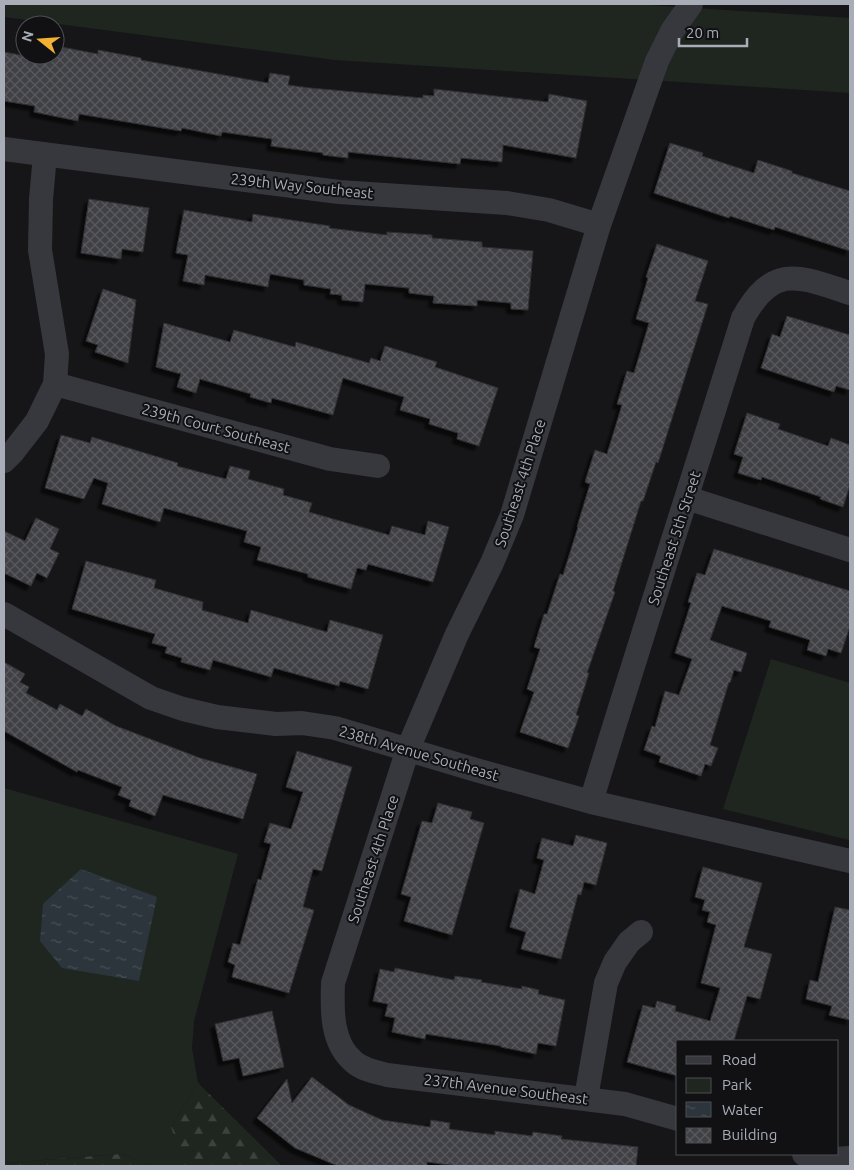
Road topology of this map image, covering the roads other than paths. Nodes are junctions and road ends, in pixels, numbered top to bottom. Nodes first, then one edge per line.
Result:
1 (691, 4) edge
2 (4, 149) edge
3 (45, 155) junction
4 (599, 225) junction
5 (850, 293) edge
6 (55, 384) junction
7 (4, 461) edge
8 (378, 466) dead end
9 (687, 498) junction
10 (850, 550) edge
11 (4, 614) edge
12 (408, 749) junction
13 (591, 802) junction
14 (850, 861) edge
15 (641, 932) dead end
16 (342, 1047) joint
17 (586, 1098) junction
18 (676, 1118) edge
19 (810, 1155) edge
20 (850, 1158) edge

1 - 4 street, Southeast 4th Place
2 - 3 street, 239th Way Southeast
3 - 4 street, 239th Way Southeast
3 - 6 street
4 - 12 street, Southeast 4th Place
5 - 9 street, Southeast 5th Street
6 - 7 street
6 - 8 street, 239th Court Southeast
9 - 10 street
9 - 13 street, Southeast 5th Street
11 - 12 street, 238th Avenue Southeast
12 - 13 street, 238th Avenue Southeast
12 - 16 street, Southeast 4th Place
13 - 14 street, 238th Avenue Southeast
15 - 17 street
16 - 17 street, 237th Avenue Southeast
17 - 18 street, 237th Avenue Southeast
19 - 20 street

